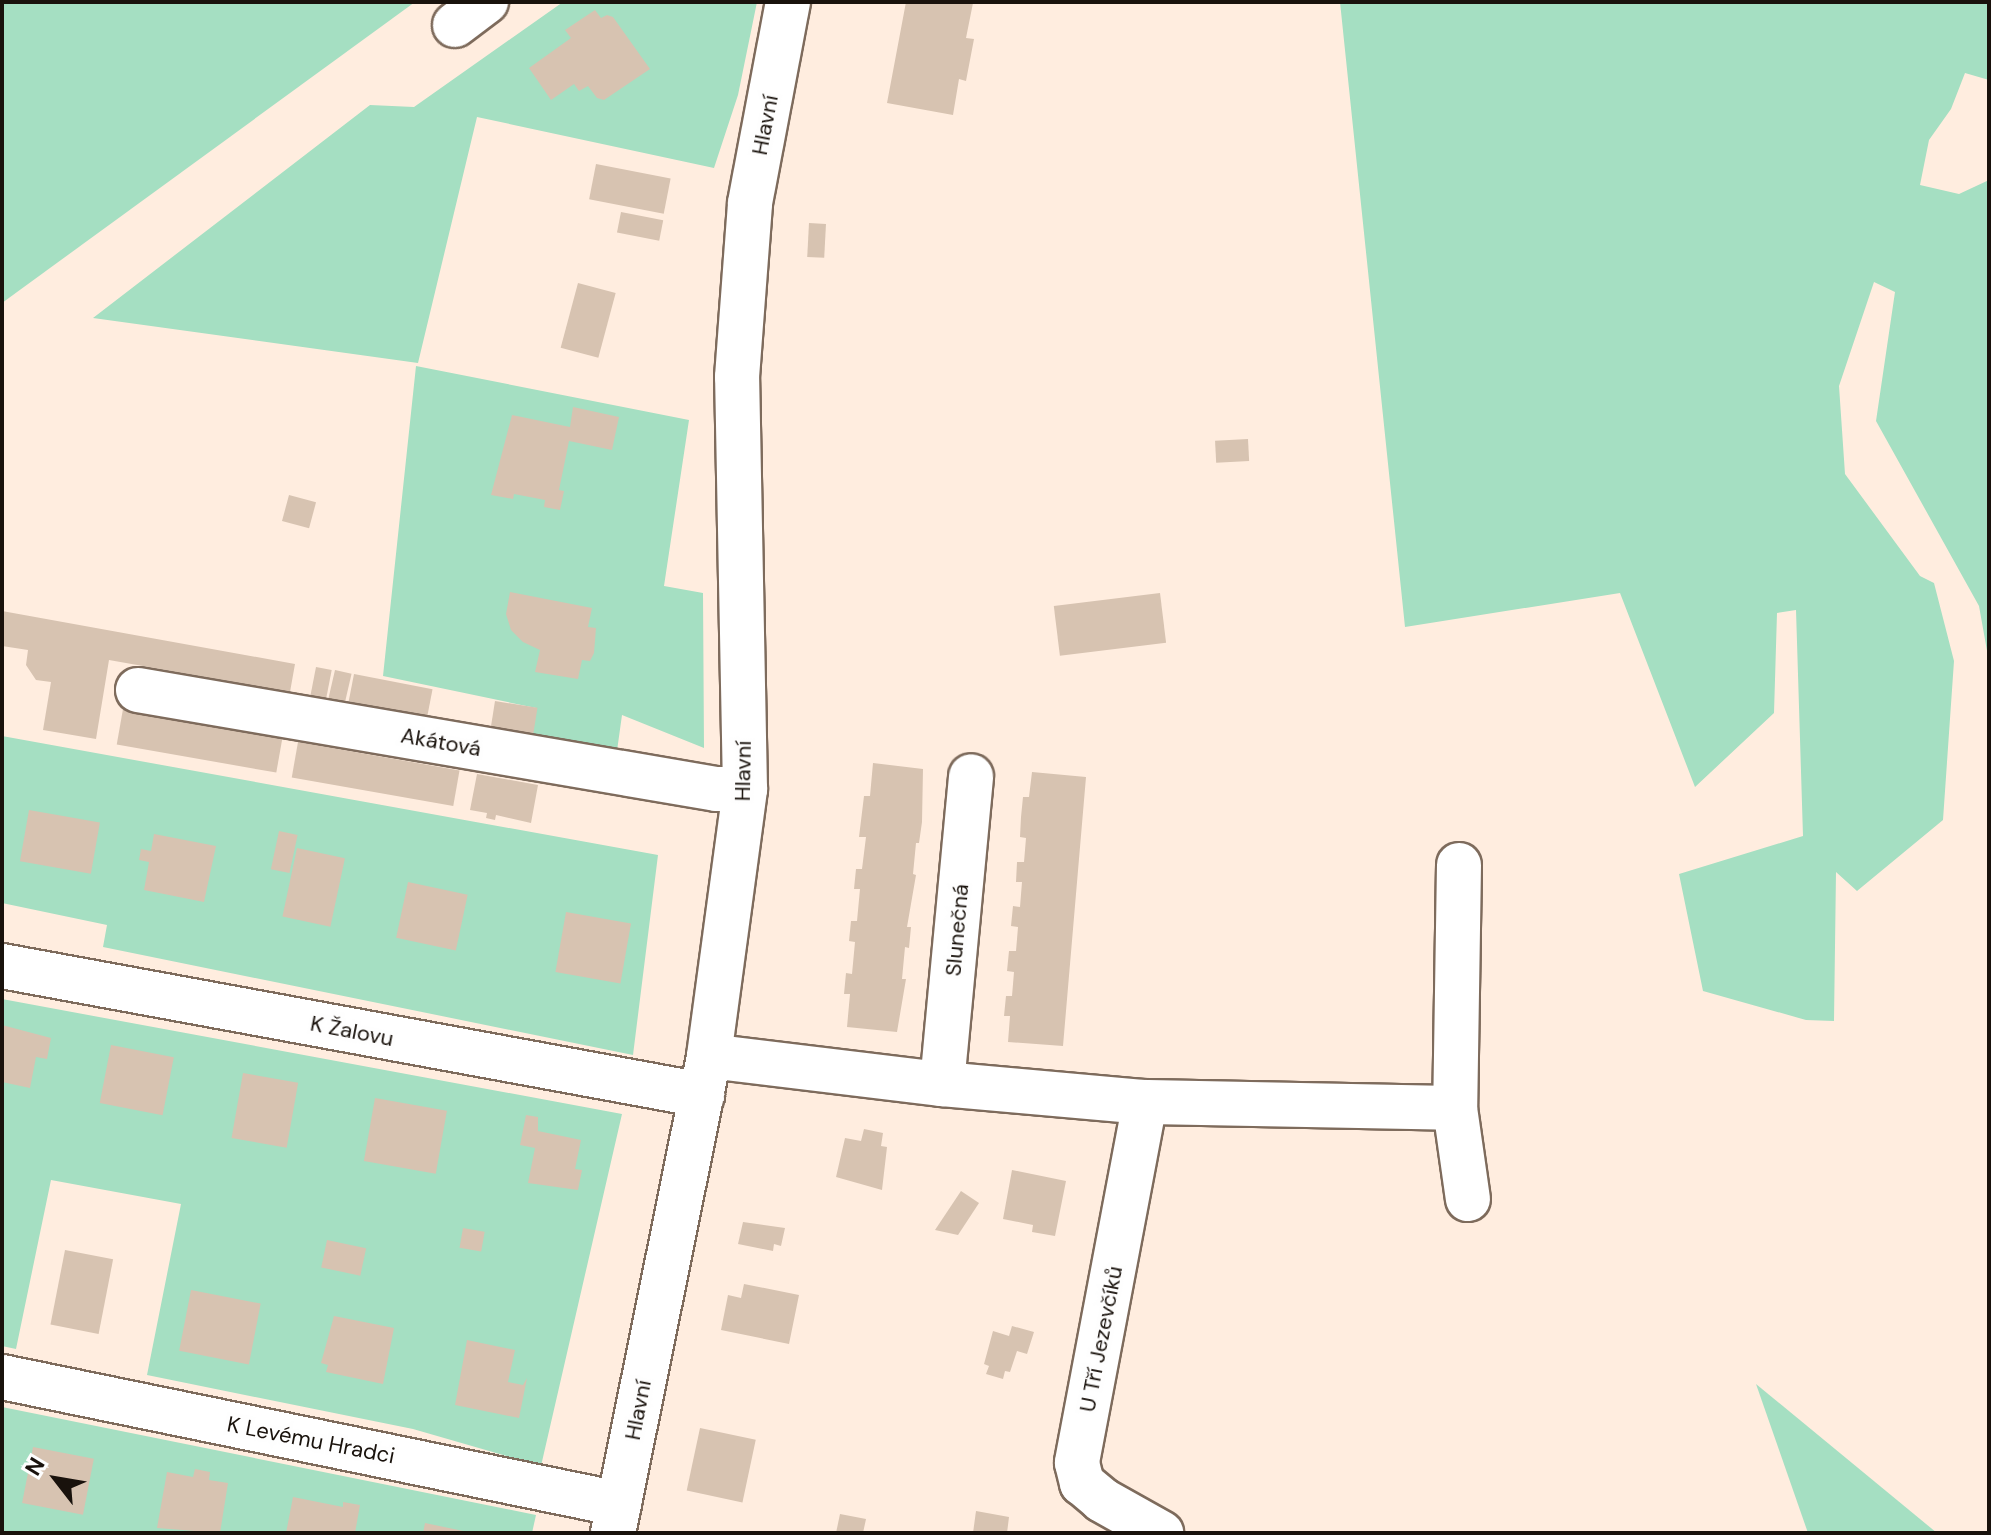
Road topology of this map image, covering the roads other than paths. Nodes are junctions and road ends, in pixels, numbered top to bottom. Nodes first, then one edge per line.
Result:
1 (788, 2) edge
2 (138, 690) dead end
3 (971, 776) dead end
4 (745, 789) junction
5 (1459, 865) dead end
6 (2, 966) edge
7 (705, 1076) junction
8 (942, 1084) junction
9 (1145, 1102) junction
10 (1455, 1108) junction
11 (1468, 1199) dead end
12 (2, 1377) edge
13 (616, 1519) edge
14 (1161, 1533) edge

1 - 4 street, Hlavní
2 - 4 street, Akátová
3 - 8 street, Slunečná
4 - 7 street, Hlavní
5 - 10 street
6 - 7 street, K Žalovu
7 - 8 street
7 - 13 street, Hlavní
8 - 9 street
9 - 10 street
9 - 14 street, U Tří Jezevčíků
10 - 11 street
12 - 13 street, K Levému Hradci

